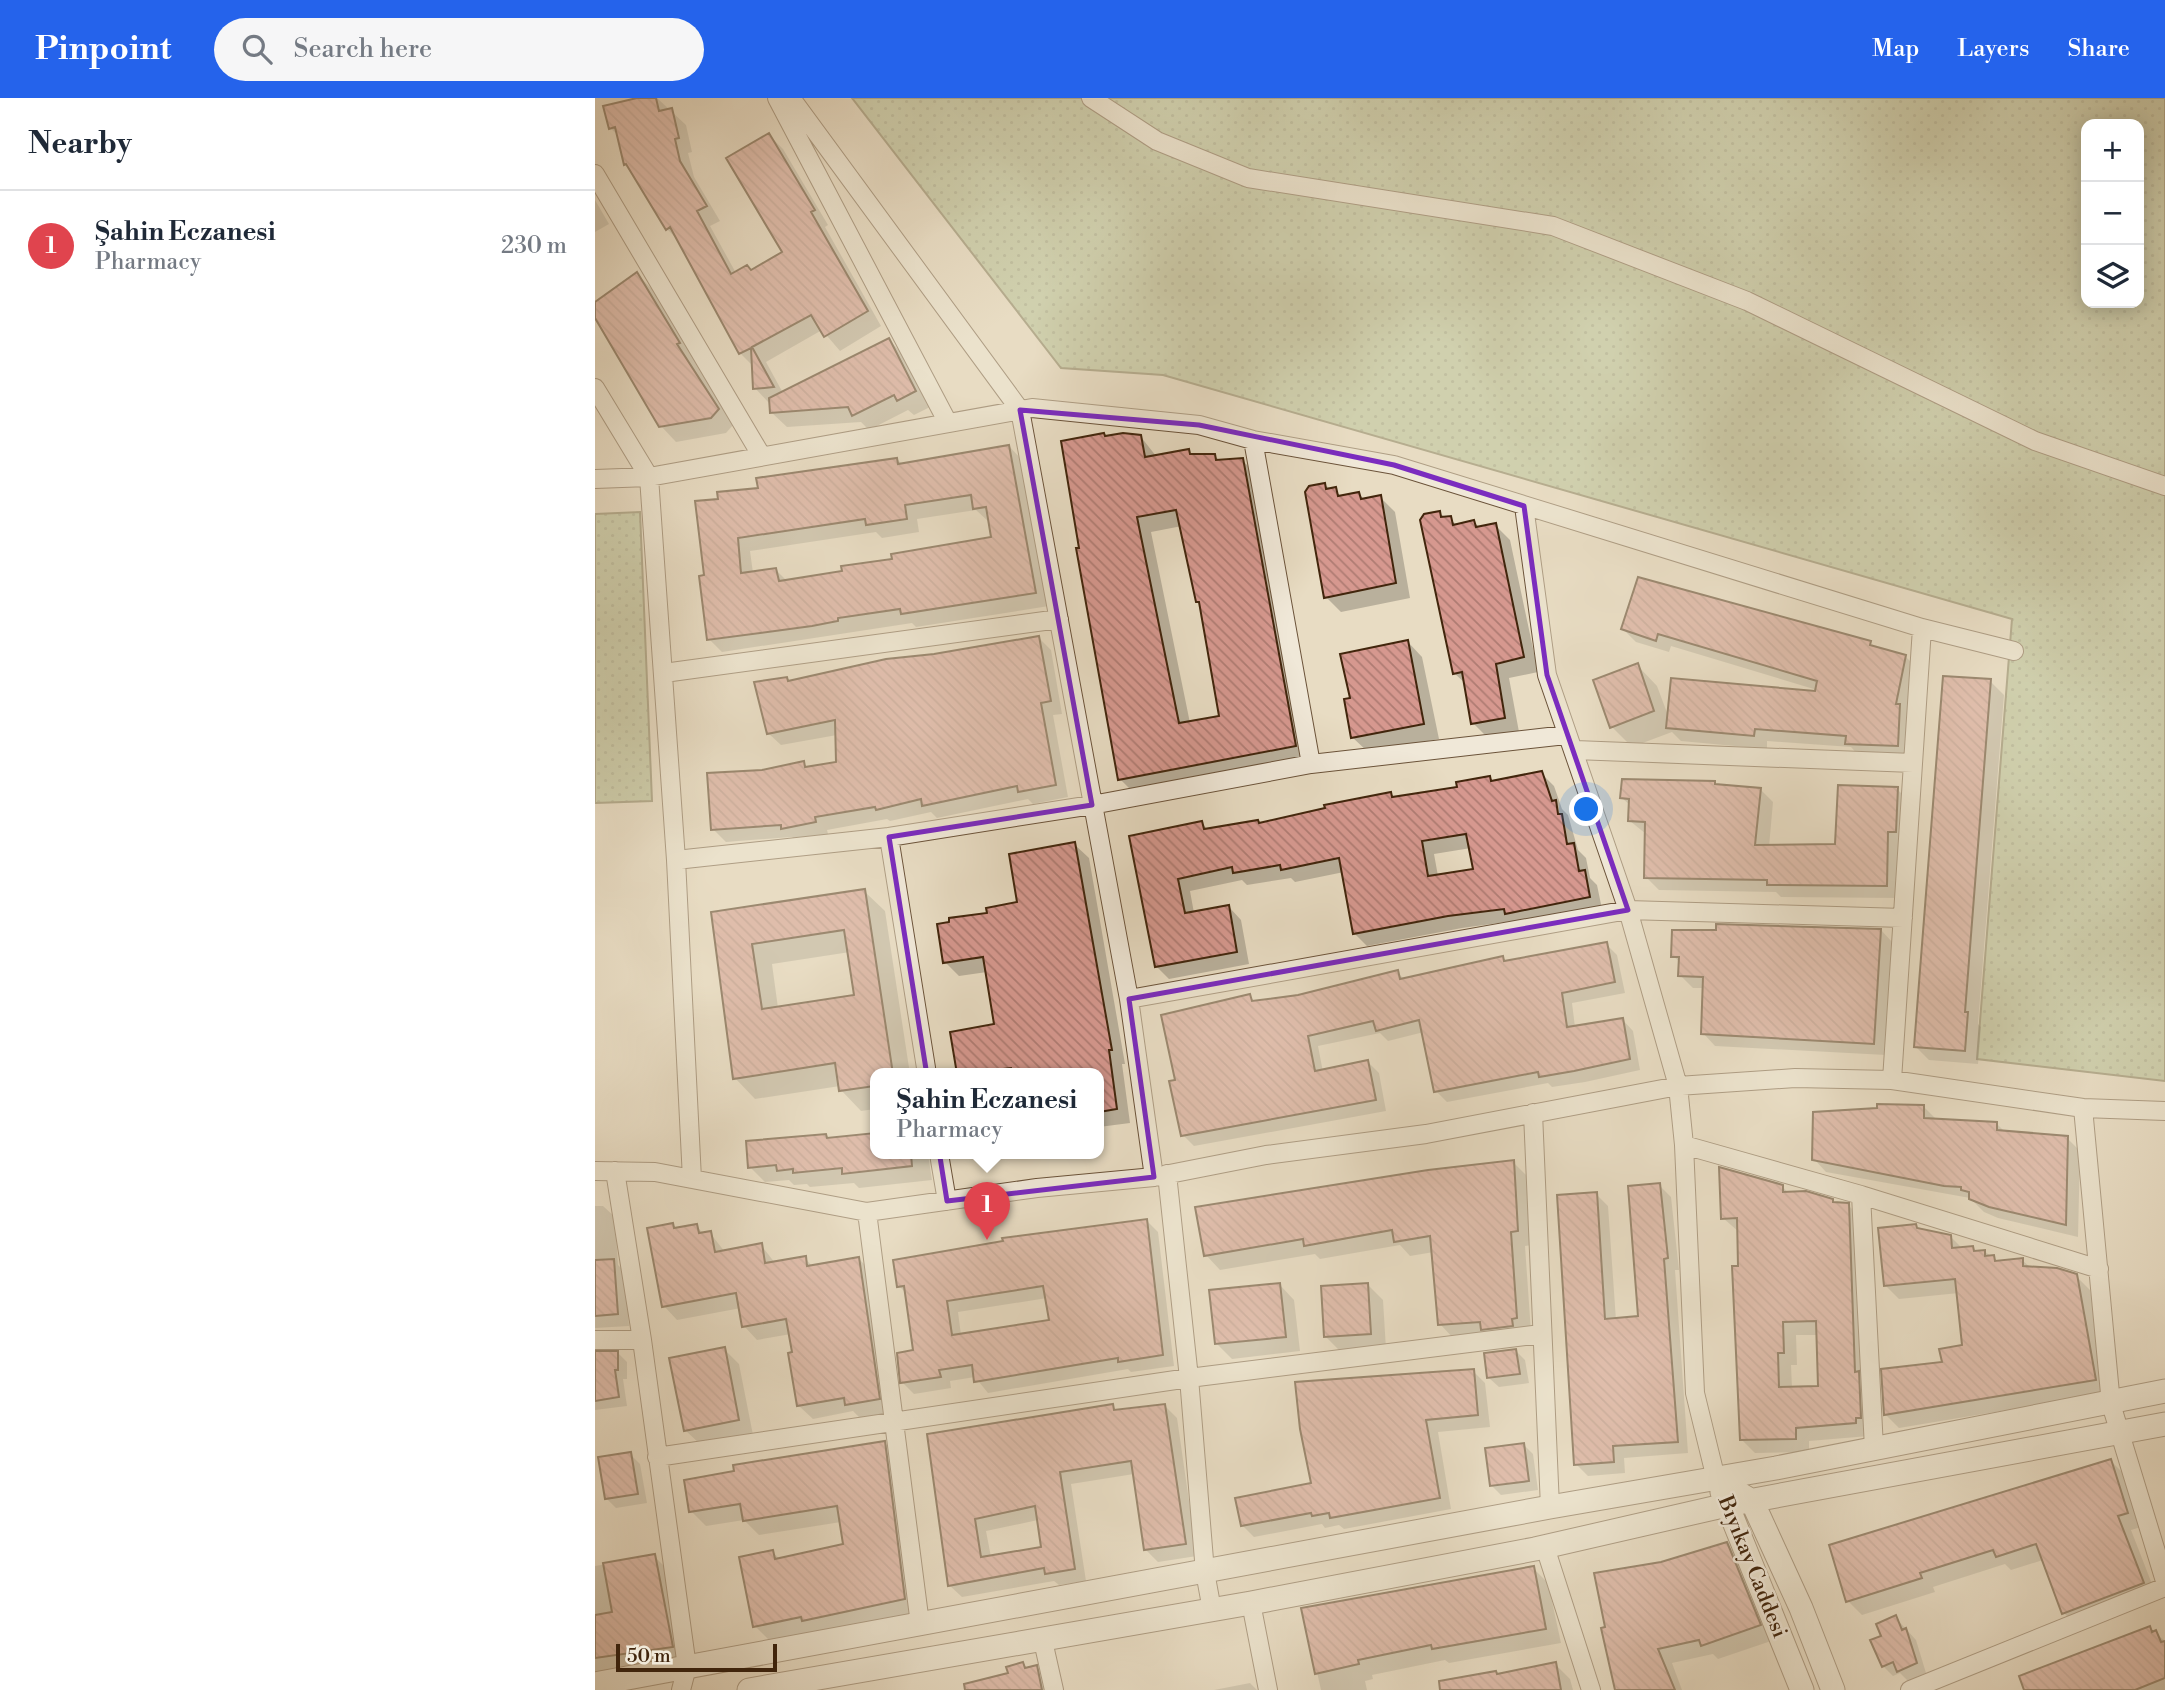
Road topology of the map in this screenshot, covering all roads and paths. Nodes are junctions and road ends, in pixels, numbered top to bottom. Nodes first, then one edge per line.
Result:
1 (776, 98) edge
2 (791, 98) edge
3 (1091, 98) edge
4 (595, 174) edge
5 (595, 388) edge
6 (1020, 411) junction
7 (948, 423) junction
8 (1252, 440) junction
9 (761, 455) junction
10 (649, 477) junction
11 (595, 479) edge
12 (2165, 486) edge
13 (1524, 506) junction
14 (1059, 619) junction
15 (1922, 628) junction
16 (2014, 651) dead end
17 (664, 673) junction
18 (1570, 743) junction
19 (1913, 763) junction
20 (1311, 764) junction
21 (1092, 805) junction
22 (889, 837) junction
23 (676, 860) junction
24 (1628, 910) junction
25 (1903, 918) junction
26 (1129, 999) junction
27 (926, 1068) edge
28 (1892, 1080) junction
29 (1678, 1086) junction
30 (2083, 1108) junction
31 (2165, 1111) edge
32 (1533, 1114) junction
33 (1684, 1145) junction
34 (941, 1159) edge
35 (595, 1171) edge
36 (615, 1171) junction
37 (1161, 1175) junction
38 (692, 1179) junction
39 (1861, 1195) junction
40 (947, 1201) junction
41 (867, 1212) junction
42 (2099, 1269) junction
43 (1541, 1334) junction
44 (595, 1340) edge
45 (642, 1340) junction
46 (1189, 1378) junction
47 (2165, 1391) edge
48 (2112, 1404) junction
49 (895, 1423) junction
50 (2165, 1424) edge
51 (2118, 1433) junction
52 (1874, 1448) junction
53 (657, 1457) junction
54 (1716, 1479) junction
55 (1752, 1501) junction
56 (1727, 1506) junction
57 (1550, 1507) junction
58 (1545, 1547) junction
59 (1205, 1572) junction
60 (2165, 1581) edge
61 (2165, 1587) edge
62 (1251, 1603) junction
63 (1212, 1610) junction
64 (920, 1624) junction
65 (1043, 1641) junction
66 (687, 1667) junction
67 (595, 1684) edge
68 (681, 1690) edge
69 (749, 1690) edge
70 (1054, 1690) edge
71 (1268, 1690) edge
72 (1591, 1690) edge
73 (1802, 1690) edge
74 (1833, 1690) edge
75 (1910, 1690) edge

1 - 7 street
2 - 6 street
3 - 12 street
4 - 9 street
5 - 10 street
6 - 7 street
6 - 8 street
6 - 14 street
7 - 9 street
8 - 13 street
8 - 20 street
9 - 10 street
10 - 11 street
10 - 17 street
13 - 15 street
13 - 18 street
14 - 17 street
14 - 21 street
15 - 16 street
15 - 19 street
17 - 23 street
18 - 19 street
18 - 20 street
18 - 24 street
19 - 25 street
20 - 21 street
21 - 22 street
21 - 26 street
22 - 23 street
22 - 27 street
23 - 38 street
24 - 25 street
24 - 26 street
24 - 29 street
25 - 28 street
26 - 37 street
28 - 29 street
28 - 30 street
29 - 32 street
29 - 33 street
30 - 31 street
30 - 42 street
32 - 37 street
32 - 43 street
33 - 39 street
33 - 54 street
34 - 40 street
35 - 36 street
36 - 38 street
36 - 45 street
37 - 40 street
37 - 46 street
38 - 41 street
39 - 42 street
39 - 52 street
40 - 41 street
41 - 49 street
42 - 48 street
43 - 46 street
43 - 57 street
44 - 45 street
45 - 53 street
46 - 49 street
46 - 59 street
47 - 48 street
48 - 51 street
48 - 52 street
49 - 53 street
49 - 64 street
50 - 51 street
51 - 55 street
51 - 60 street
52 - 54 street
53 - 66 street
54 - 55 street, Bıyıkay Caddesi
54 - 56 street, Bıyıkay Caddesi
54 - 57 street
55 - 56 street
55 - 74 street, Bıyıkay Caddesi
56 - 58 street
56 - 73 street, Bıyıkay Caddesi
57 - 59 street
58 - 62 street
58 - 72 street
59 - 63 street
59 - 64 street
61 - 75 street
62 - 63 street
62 - 71 street
63 - 65 street
64 - 66 street
65 - 69 street
65 - 70 street
66 - 67 street
66 - 68 street

